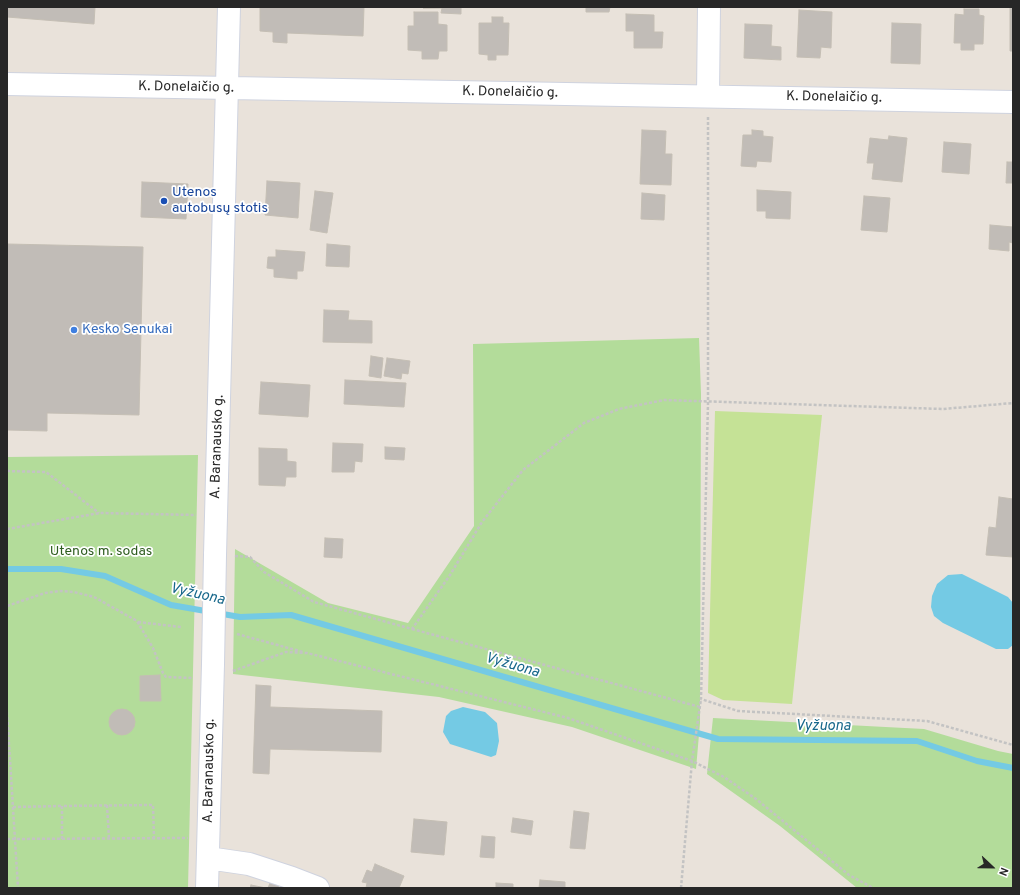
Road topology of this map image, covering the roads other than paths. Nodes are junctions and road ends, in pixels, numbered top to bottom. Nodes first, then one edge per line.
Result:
1 (229, 7) edge
2 (709, 7) edge
3 (7, 84) edge
4 (228, 89) junction
5 (708, 95) junction
6 (1013, 102) edge
7 (208, 858) junction
8 (207, 888) edge
9 (318, 888) edge

1 - 4 street, A. Baranausko g.
2 - 5 street
3 - 4 street, K. Donelaičio g.
4 - 5 street, K. Donelaičio g.
4 - 7 street, A. Baranausko g., bridge
5 - 6 street, K. Donelaičio g.
7 - 8 street, A. Baranausko g.
7 - 9 street

